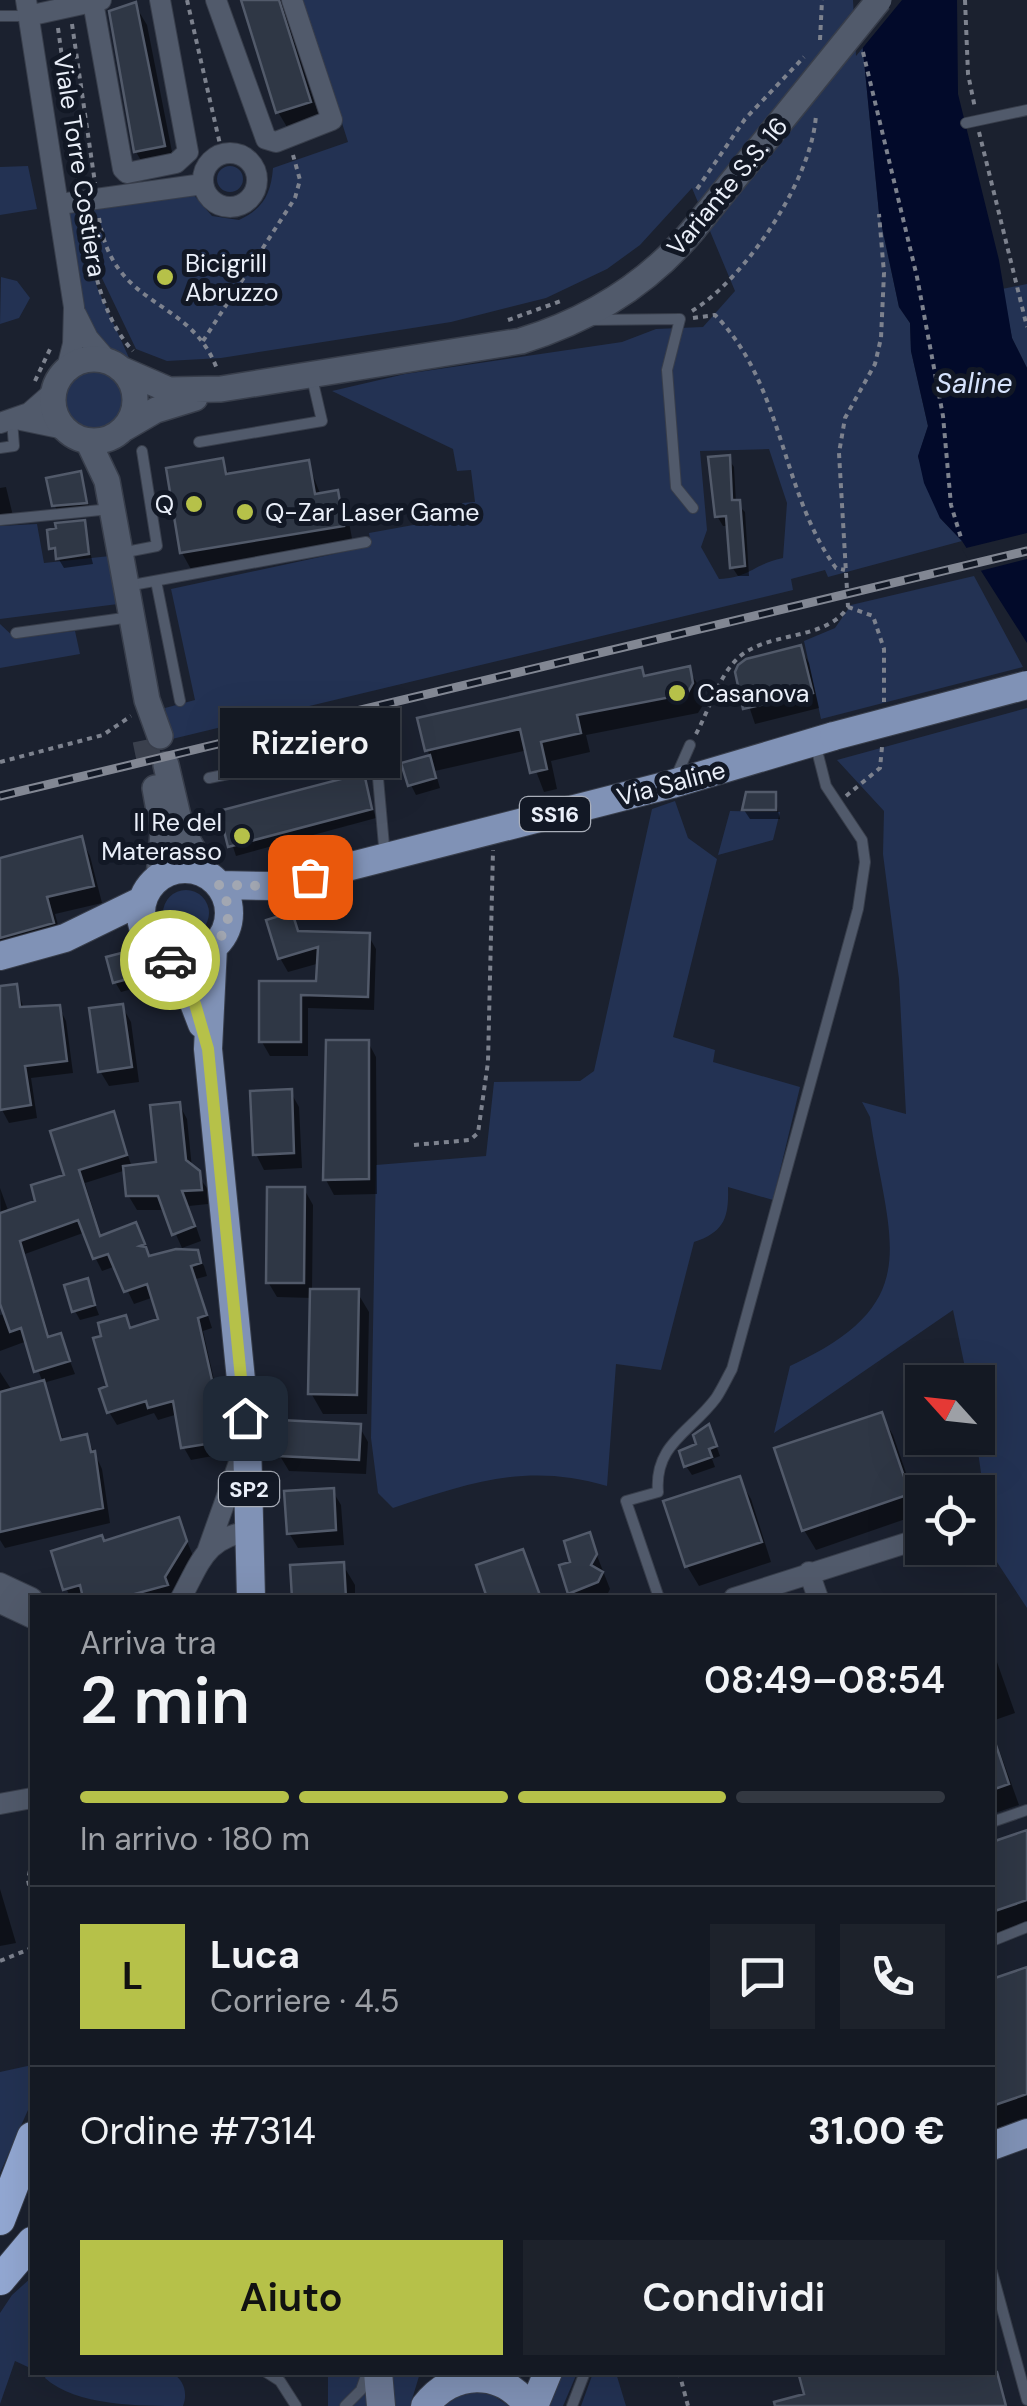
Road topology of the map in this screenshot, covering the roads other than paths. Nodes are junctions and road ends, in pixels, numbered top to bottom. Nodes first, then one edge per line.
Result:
1 (160, 0) edge
2 (216, 0) edge
3 (292, 0) edge
4 (878, 0) edge
5 (97, 1) edge
6 (27, 8) edge
7 (0, 16) edge
8 (1027, 110) edge
9 (972, 122) road end
10 (202, 184) junction
11 (79, 202) junction
12 (74, 307) junction
13 (573, 309) junction
14 (123, 362) junction
15 (67, 368) junction
16 (241, 376) junction
17 (312, 377) junction
18 (43, 388) junction
19 (9, 421) edge
20 (64, 430) junction
21 (122, 431) junction
22 (88, 442) junction
23 (199, 442) dead end
24 (0, 448) edge
25 (142, 451) dead end
26 (106, 481) junction
27 (693, 508) dead end
28 (112, 509) junction
29 (0, 520) edge
30 (366, 542) dead end
31 (120, 554) junction
32 (156, 581) junction
33 (126, 586) junction
34 (132, 617) junction
35 (16, 633) dead end
36 (1027, 685) edge
37 (180, 700) dead end
38 (152, 738) tunnel mouth
39 (824, 739) junction
40 (690, 745) road end
41 (209, 778) dead end
42 (672, 784) junction
43 (384, 858) junction
44 (213, 880) junction
45 (273, 886) junction
46 (151, 888) junction
47 (220, 937) junction
48 (65, 938) junction
49 (158, 947) junction
50 (0, 956) edge
51 (208, 1049) junction
52 (247, 1440) junction
53 (251, 1531) junction
54 (905, 1543) edge
55 (207, 1552) junction
56 (809, 1572) junction
57 (0, 1582) edge
58 (246, 1592) edge
59 (182, 1595) edge
60 (659, 1595) edge
61 (743, 1595) edge
62 (817, 1595) edge
63 (30, 1597) edge
64 (0, 1604) edge
65 (30, 1617) edge
66 (30, 1798) edge
67 (0, 1804) edge
68 (1027, 1810) edge
69 (995, 1821) edge
70 (1027, 1927) edge
71 (995, 1940) edge
72 (1027, 2133) edge
73 (30, 2143) edge
74 (995, 2145) edge
75 (30, 2179) edge
76 (0, 2220) edge
77 (0, 2229) edge
78 (995, 2283) edge
79 (271, 2375) edge
80 (365, 2375) edge
81 (378, 2375) edge
82 (425, 2375) edge
83 (546, 2375) edge
84 (584, 2375) edge
85 (486, 2376) edge
86 (1027, 2400) edge
87 (425, 2405) edge
88 (296, 2406) edge
89 (344, 2406) edge
90 (381, 2406) edge
91 (531, 2406) edge
92 (572, 2406) edge

1 - 5 street
2 - 3 street
4 - 13 street, Variante S.S. 16, bridge
5 - 6 street
6 - 7 lane
6 - 11 street, Viale Torre Costiera
8 - 9 lane
10 - 10 street
10 - 11 street
11 - 12 street, Viale Torre Costiera
12 - 14 street, Viale Torre Costiera
12 - 15 street, Viale Torre Costiera
13 - 17 street, Variante S.S. 16
13 - 27 lane
14 - 15 street
14 - 16 street, Variante S.S. 16
14 - 21 street
15 - 18 street
16 - 17 street, Variante S.S. 16
16 - 21 street, Variante S.S. 16
17 - 23 lane
18 - 19 street
18 - 20 street
19 - 20 street
19 - 24 lane
20 - 22 street
21 - 22 street
21 - 26 street
22 - 26 street
25 - 31 lane
26 - 28 street
28 - 29 lane
28 - 31 street
30 - 32 lane
31 - 33 street
32 - 33 lane
32 - 37 lane
33 - 34 street
34 - 35 lane
34 - 38 street
36 - 39 main road, SS16, bridge
39 - 42 main road, Via Saline / SS16
39 - 60 lane
40 - 42 lane
41 - 43 lane
42 - 43 main road, Via Saline / SS16
43 - 45 main road, Via Saline / SS16
44 - 45 main road, Via Saline / SS16
44 - 46 main road, SS16
44 - 46 street
44 - 47 main road
45 - 47 main road, Via Saline / SS16
46 - 48 main road, SS16
46 - 49 main road
47 - 49 main road, SS16
47 - 51 main road, SP2
48 - 49 main road, SS16
48 - 50 main road, SS16
49 - 51 main road, SP2
51 - 52 main road, SP2
52 - 53 main road, SP2
52 - 55 street
53 - 55 street
53 - 58 main road, SP2
54 - 56 street
55 - 59 street
56 - 61 street
56 - 62 street
57 - 63 street
64 - 65 street
66 - 67 street
68 - 69 lane
70 - 71 lane
72 - 74 main road
73 - 76 highway
75 - 77 highway
78 - 86 lane
79 - 88 lane
80 - 89 lane
81 - 90 main road
82 - 87 main road
83 - 91 main road
84 - 92 lane
85 - 87 main road
85 - 91 main road

